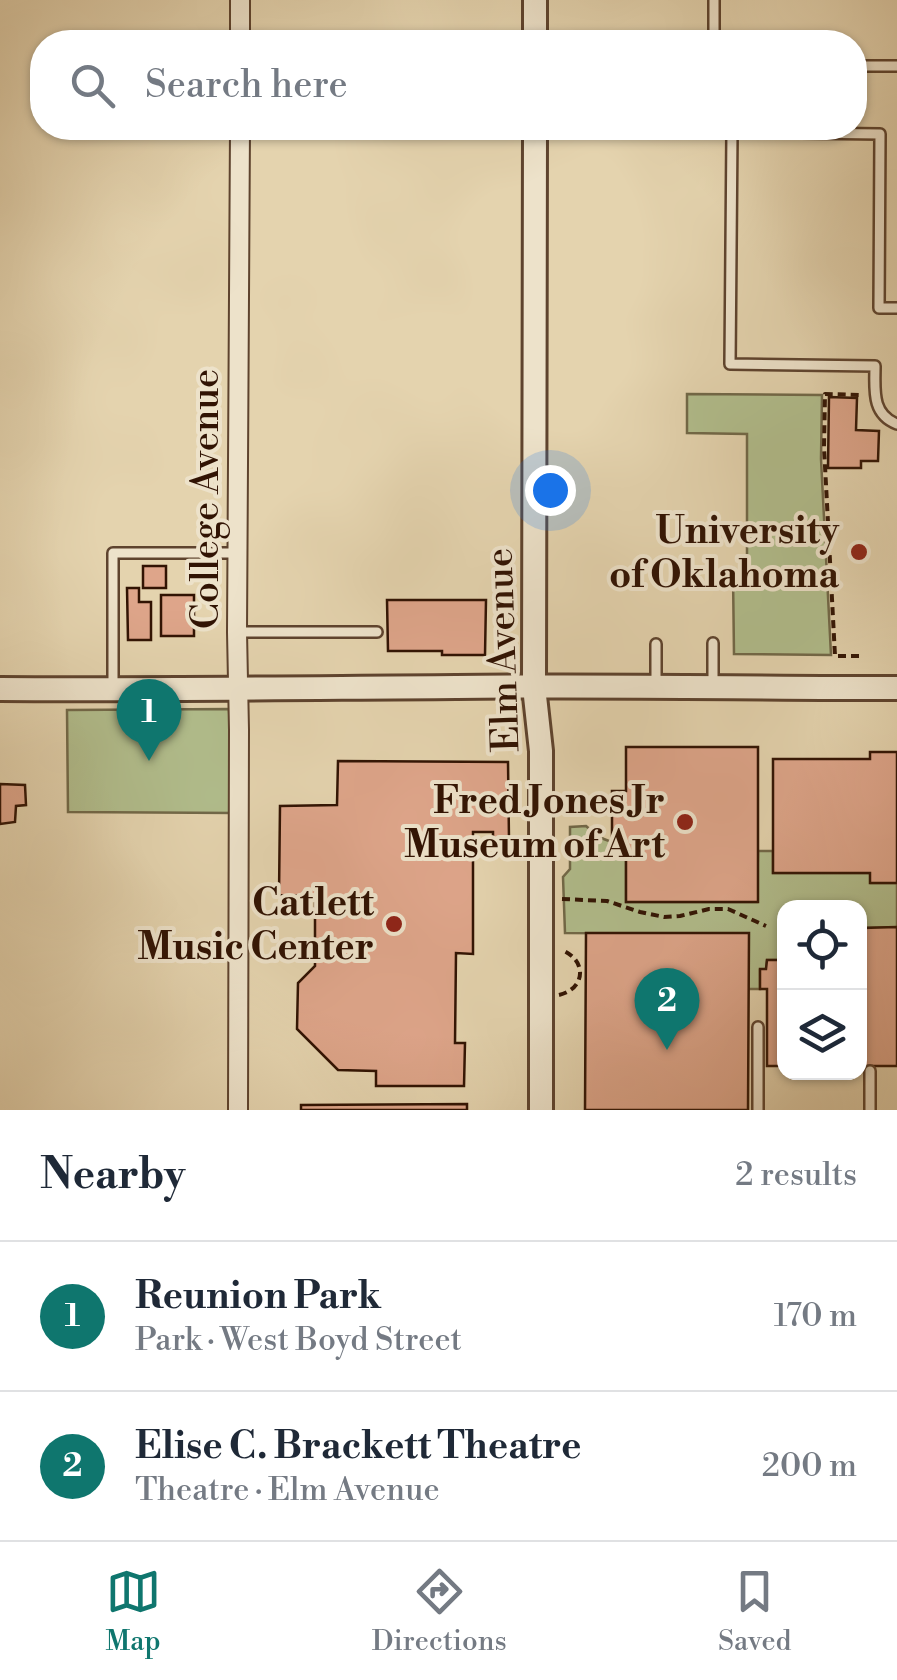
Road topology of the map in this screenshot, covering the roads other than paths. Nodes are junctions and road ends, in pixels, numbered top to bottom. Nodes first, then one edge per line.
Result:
1 (240, 0) edge
2 (535, 0) edge
3 (714, 0) edge
4 (240, 30) edge
5 (535, 30) edge
6 (714, 30) edge
7 (867, 66) edge
8 (897, 66) edge
9 (867, 134) edge
10 (240, 140) edge
11 (535, 140) edge
12 (732, 140) edge
13 (897, 308) edge
14 (897, 424) edge
15 (237, 553) junction
16 (236, 632) junction
17 (376, 632) dead end
18 (713, 643) dead end
19 (656, 644) dead end
20 (534, 686) junction
21 (656, 686) junction
22 (714, 686) junction
23 (897, 688) edge
24 (0, 689) edge
25 (113, 690) junction
26 (238, 690) junction
27 (758, 1027) dead end
28 (870, 1071) dead end
29 (238, 1110) edge
30 (541, 1110) edge
31 (758, 1110) edge
32 (870, 1110) edge

1 - 4 street
2 - 5 street
3 - 6 lane
7 - 8 lane
9 - 13 lane
10 - 15 street, College Avenue
11 - 20 street, Elm Avenue
12 - 14 lane
15 - 16 street, College Avenue
15 - 25 lane
16 - 17 lane
16 - 26 street, College Avenue
18 - 22 lane
19 - 21 lane
20 - 21 street
20 - 26 street
20 - 30 street, Elm Avenue
21 - 22 street
22 - 23 street
24 - 25 street
25 - 26 street
26 - 29 street, College Avenue
27 - 31 lane
28 - 32 lane

